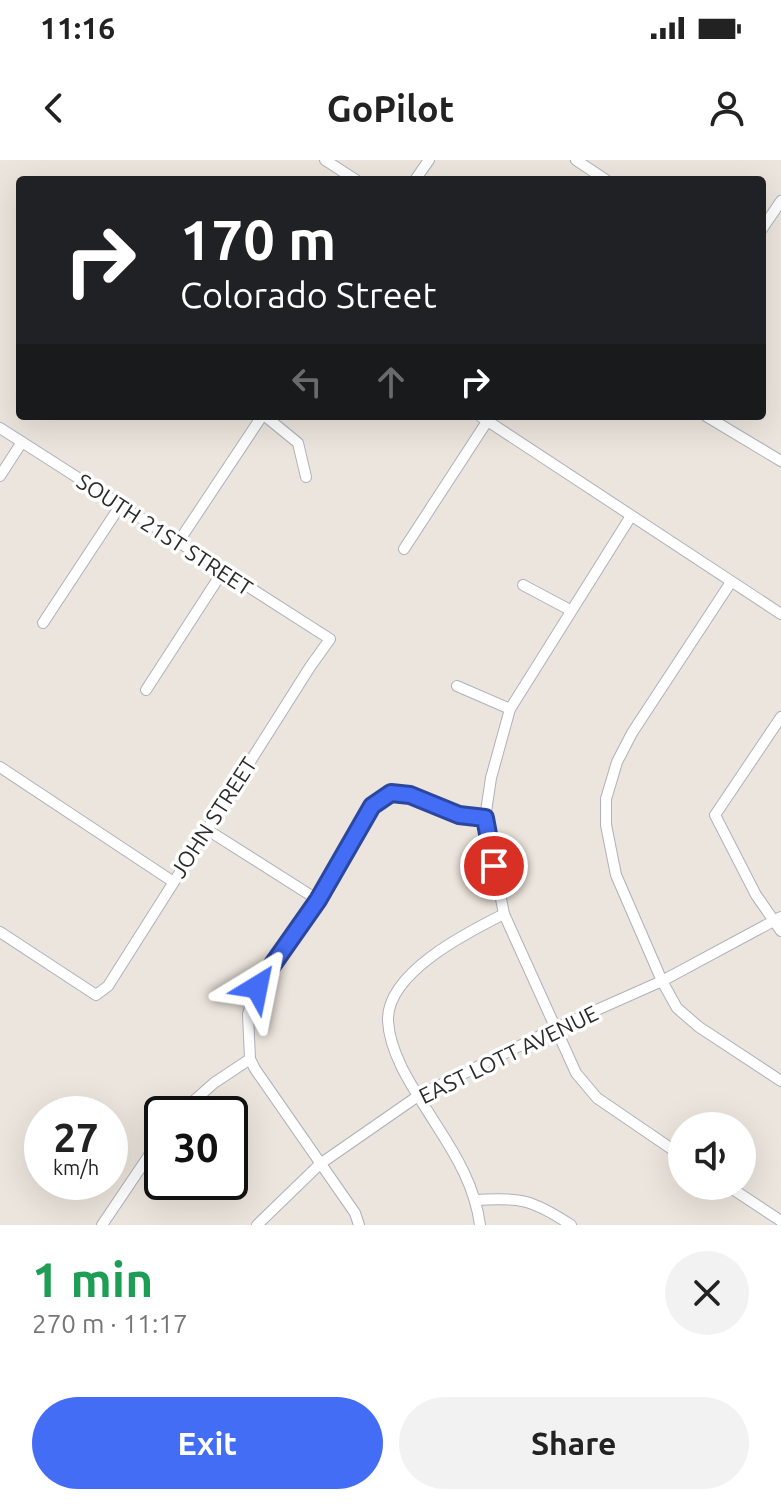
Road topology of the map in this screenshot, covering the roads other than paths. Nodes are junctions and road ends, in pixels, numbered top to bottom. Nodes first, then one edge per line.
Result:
1 (325, 160) edge
2 (576, 160) edge
3 (350, 176) edge
4 (600, 176) edge
5 (781, 201) edge
6 (766, 223) edge
7 (260, 420) edge
8 (268, 420) edge
9 (483, 420) edge
10 (487, 420) edge
11 (713, 420) edge
12 (0, 428) edge
13 (22, 442) junction
14 (779, 455) edge
15 (0, 476) edge
16 (306, 477) dead end
17 (120, 506) junction
18 (631, 516) junction
19 (179, 541) junction
20 (404, 549) dead end
21 (223, 571) junction
22 (731, 582) junction
23 (523, 585) dead end
24 (570, 610) junction
25 (781, 614) edge
26 (43, 623) dead end
27 (330, 639) joint
28 (457, 686) dead end
29 (146, 690) dead end
30 (510, 709) junction
31 (781, 717) edge
32 (0, 767) edge
33 (485, 818) junction
34 (206, 829) junction
35 (172, 881) junction
36 (318, 900) junction
37 (504, 914) junction
38 (779, 923) edge
39 (0, 932) edge
40 (662, 981) junction
41 (556, 1028) junction
42 (250, 1059) junction
43 (781, 1081) edge
44 (199, 1096) edge
45 (418, 1096) junction
46 (668, 1146) edge
47 (144, 1163) edge
48 (320, 1164) junction
49 (476, 1200) junction
50 (749, 1200) edge
51 (781, 1221) edge
52 (102, 1225) edge
53 (257, 1225) edge
54 (359, 1225) edge
55 (480, 1225) edge
56 (571, 1225) edge

1 - 3 street
2 - 4 street
5 - 6 street
7 - 19 street
8 - 16 street
9 - 20 street
10 - 18 street
11 - 14 street
12 - 13 street, SOUTH 21ST STREET
13 - 15 street
13 - 17 street, SOUTH 21ST STREET
17 - 19 street, SOUTH 21ST STREET
17 - 26 street
18 - 22 street
18 - 24 street
19 - 21 street, SOUTH 21ST STREET
21 - 27 street, SOUTH 21ST STREET
21 - 29 street
22 - 25 street
22 - 40 street
23 - 24 street
24 - 30 street
27 - 34 street, JOHN STREET
28 - 30 street
30 - 33 street
31 - 38 street
32 - 35 street
33 - 36 street
33 - 37 street
34 - 35 street, JOHN STREET
34 - 36 street
35 - 39 street, JOHN STREET
36 - 42 street
37 - 41 street
37 - 45 street
38 - 40 street, EAST LOTT AVENUE
40 - 41 street, EAST LOTT AVENUE
40 - 43 street
41 - 45 street, EAST LOTT AVENUE
41 - 46 street
42 - 44 street
42 - 48 street
45 - 48 street, EAST LOTT AVENUE
45 - 49 street
47 - 52 street
48 - 53 street, EAST LOTT AVENUE
48 - 54 street
49 - 55 street
49 - 56 street
50 - 51 street

